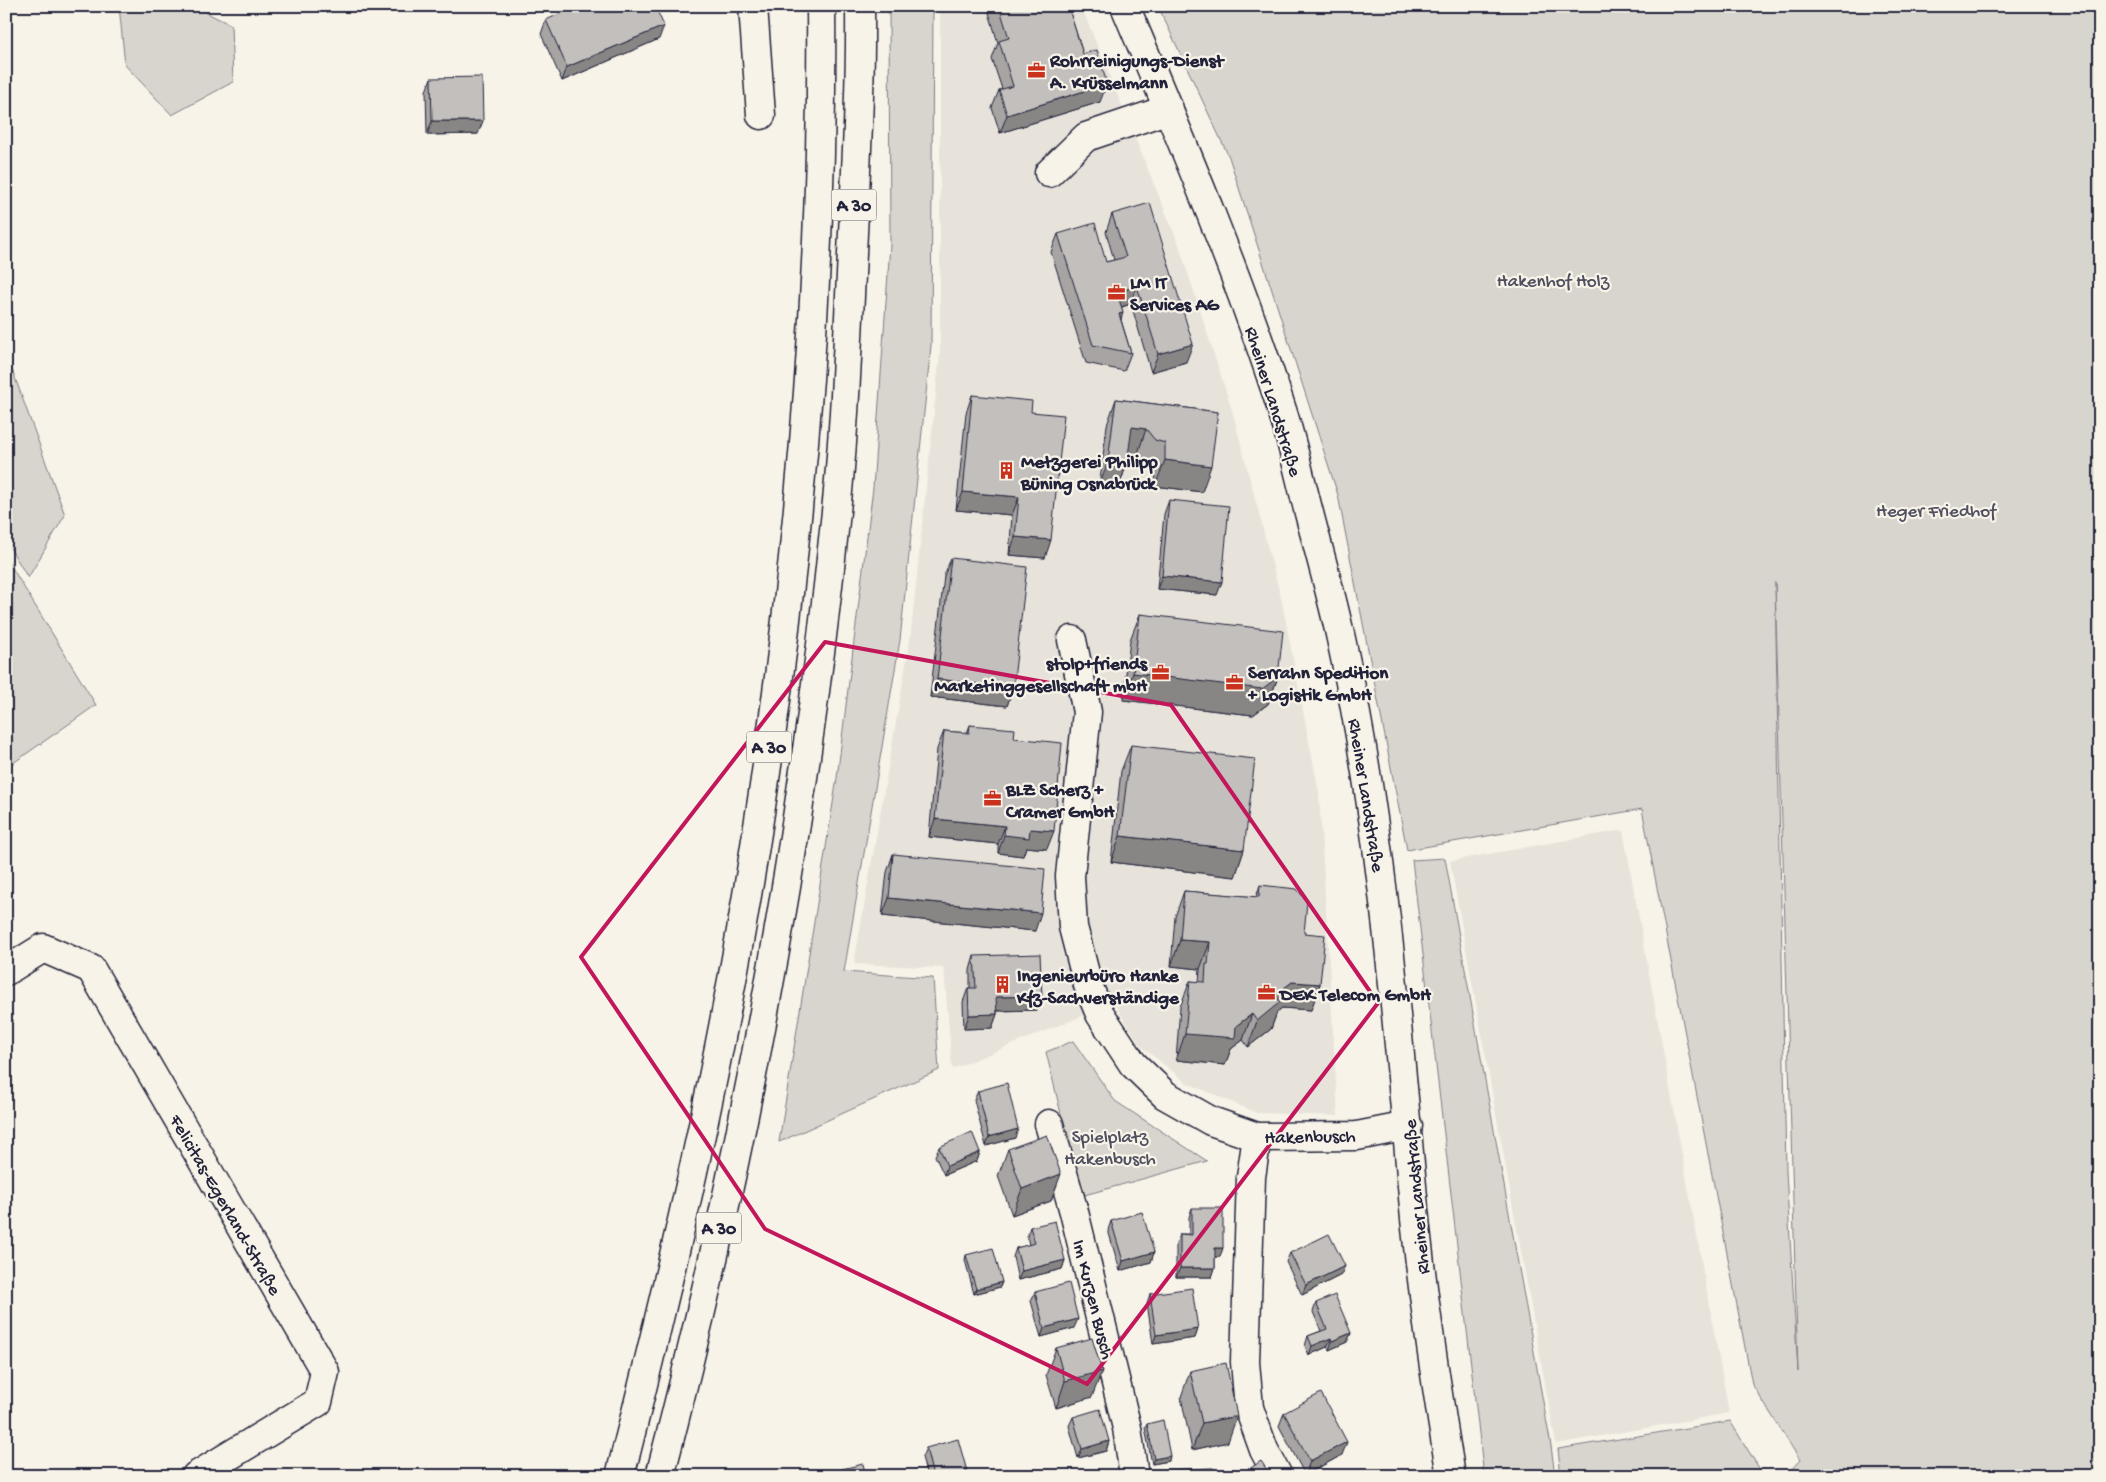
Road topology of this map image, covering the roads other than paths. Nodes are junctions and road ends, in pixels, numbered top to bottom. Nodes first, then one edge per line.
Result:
1 (753, 6) edge
2 (821, 6) edge
3 (860, 6) edge
4 (1125, 6) edge
5 (1169, 109) junction
6 (761, 115) dead end
7 (1049, 173) dead end
8 (1072, 640) dead end
9 (6, 970) edge
10 (1048, 1124) dead end
11 (1408, 1126) junction
12 (1257, 1137) junction
13 (196, 1476) edge
14 (620, 1476) edge
15 (660, 1476) edge
16 (1134, 1476) edge
17 (1278, 1476) edge
18 (1451, 1476) edge

1 - 6 main road
2 - 14 main road, A 30
3 - 15 main road, A 30
4 - 5 main road, Rheiner Landstraße
5 - 7 main road
5 - 11 main road, Rheiner Landstraße
8 - 12 main road, Hakenbusch
9 - 13 main road, Felicitas-Egerland-Straße
10 - 16 main road, Im Kurzen Busch
11 - 12 main road, Hakenbusch
11 - 18 main road, Rheiner Landstraße
12 - 17 main road

